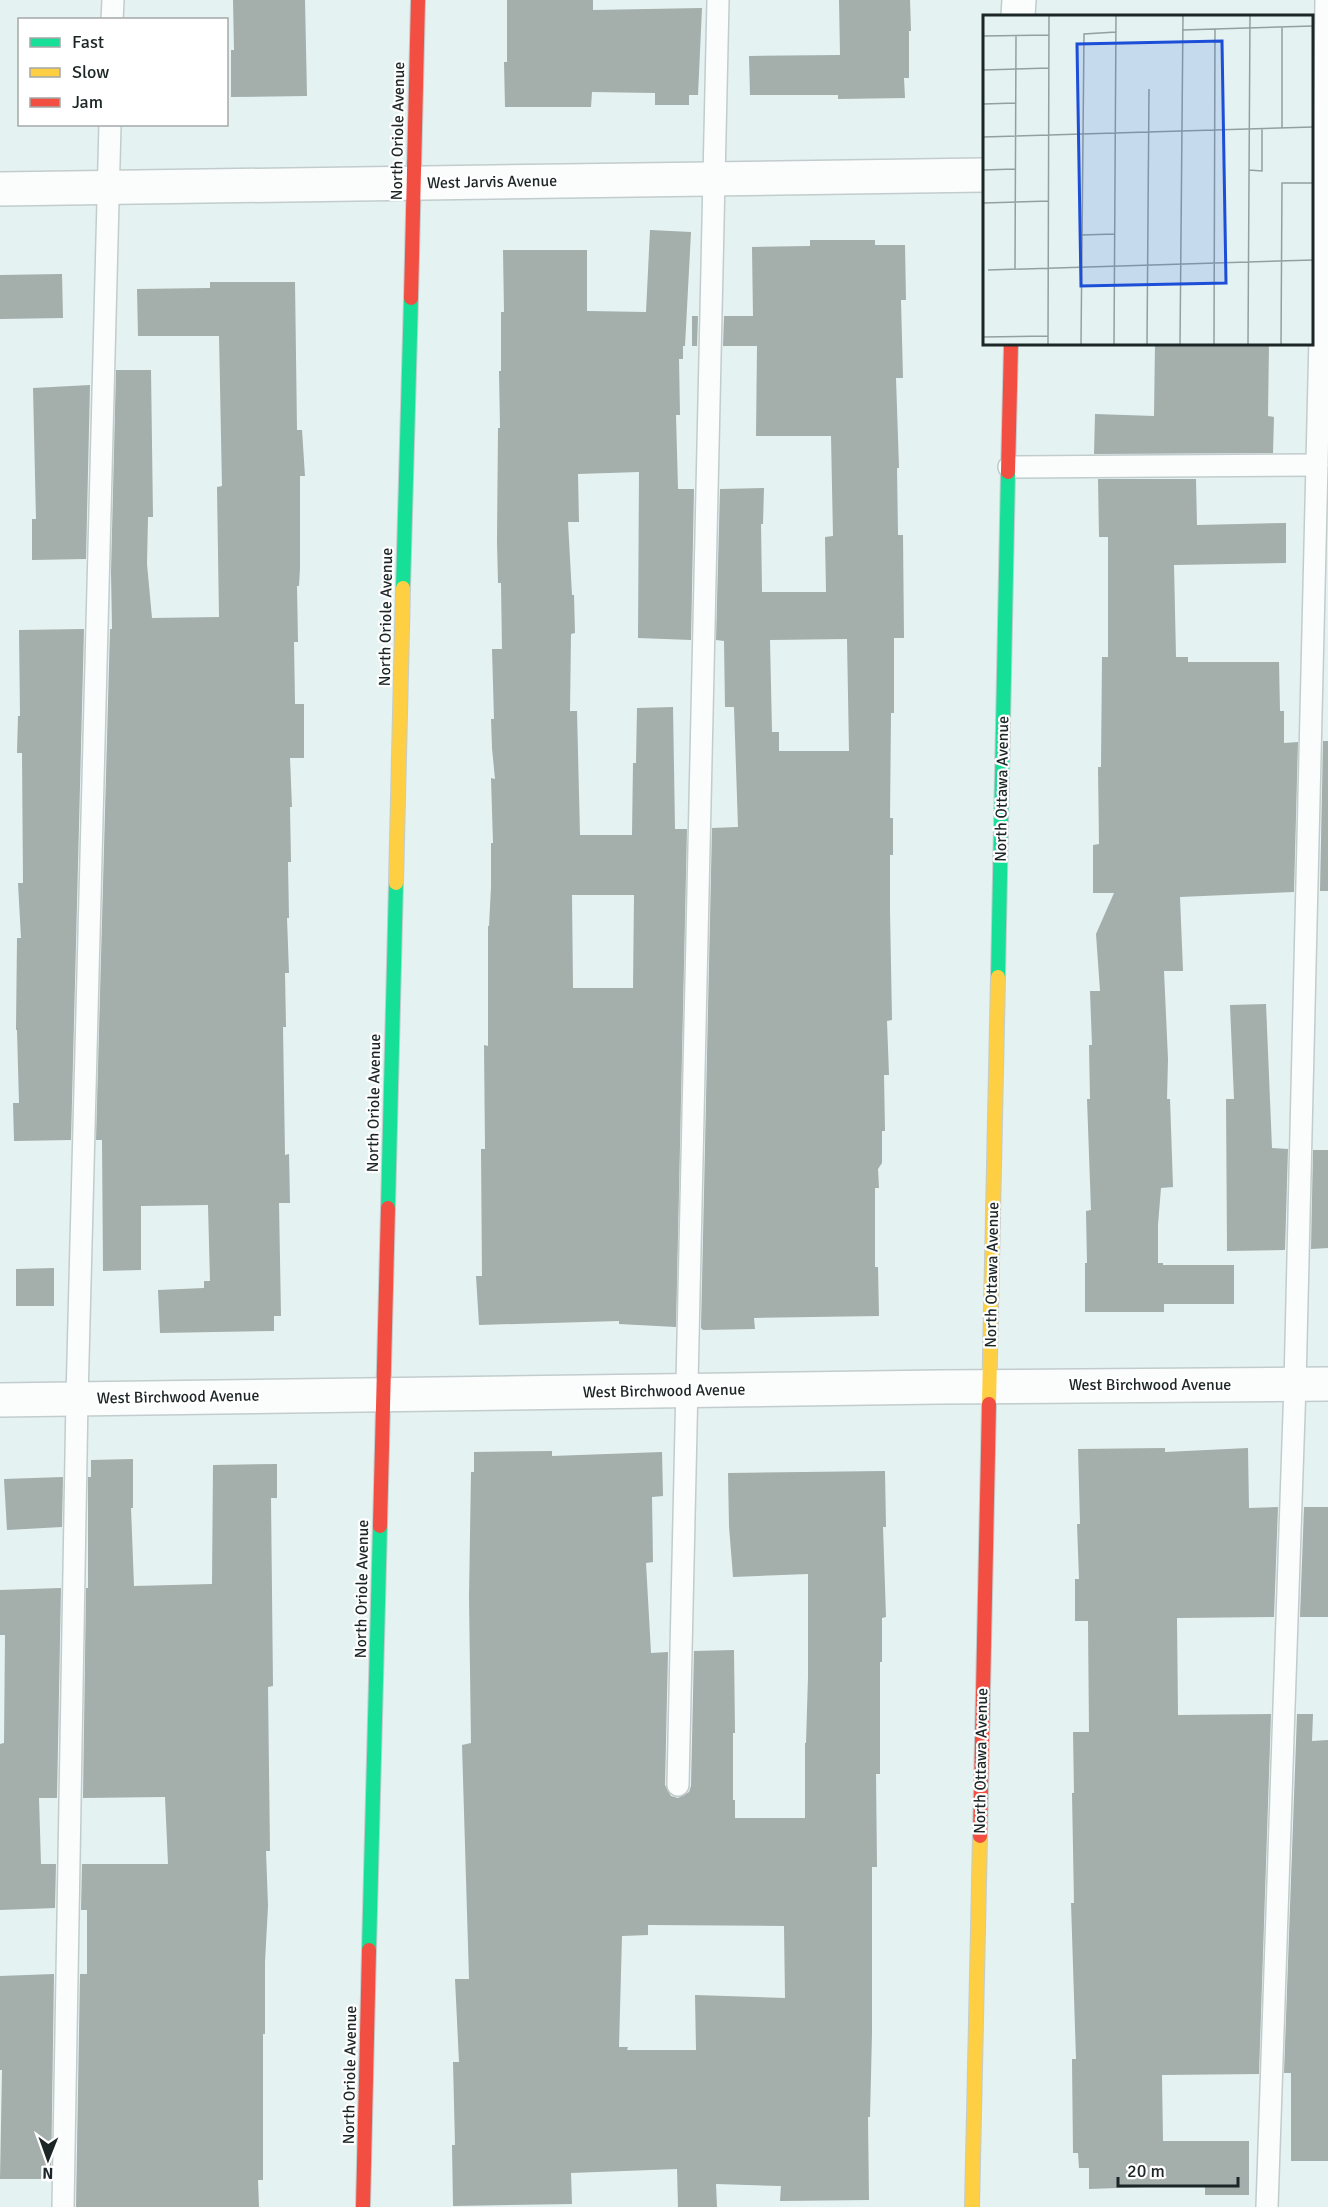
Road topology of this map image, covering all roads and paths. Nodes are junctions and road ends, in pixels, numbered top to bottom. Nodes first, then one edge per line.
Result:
1 (112, 0) edge
2 (418, 0) edge
3 (718, 0) edge
4 (1019, 0) edge
5 (1326, 0) edge
6 (1018, 15) edge
7 (112, 18) edge
8 (110, 126) edge
9 (1321, 170) edge
10 (983, 175) edge
11 (714, 179) junction
12 (413, 183) junction
13 (109, 187) junction
14 (0, 189) edge
15 (1011, 345) edge
16 (1317, 465) junction
17 (1009, 467) junction
18 (1294, 1384) junction
19 (1328, 1384) edge
20 (990, 1386) junction
21 (687, 1390) junction
22 (383, 1394) junction
23 (77, 1398) junction
24 (0, 1400) edge
25 (678, 1785) dead end
26 (63, 2207) edge
27 (363, 2207) edge
28 (972, 2207) edge
29 (1267, 2207) edge

1 - 7 lane
2 - 12 street, North Oriole Avenue
3 - 11 lane
4 - 6 street
5 - 9 lane
8 - 13 lane
9 - 16 lane
10 - 11 street, West Jarvis Avenue
11 - 12 street, West Jarvis Avenue
11 - 21 lane
12 - 13 street, West Jarvis Avenue
12 - 22 street, North Oriole Avenue
13 - 14 street, West Jarvis Avenue
13 - 23 lane
15 - 17 street, North Ottawa Avenue
16 - 17 lane
16 - 18 lane
17 - 20 street, North Ottawa Avenue
18 - 19 street, West Birchwood Avenue
18 - 20 street, West Birchwood Avenue
18 - 29 lane
20 - 21 street, West Birchwood Avenue
20 - 28 street, North Ottawa Avenue
21 - 22 street, West Birchwood Avenue
21 - 25 lane
22 - 23 street, West Birchwood Avenue
22 - 27 street, North Oriole Avenue
23 - 24 street, West Birchwood Avenue
23 - 26 lane

